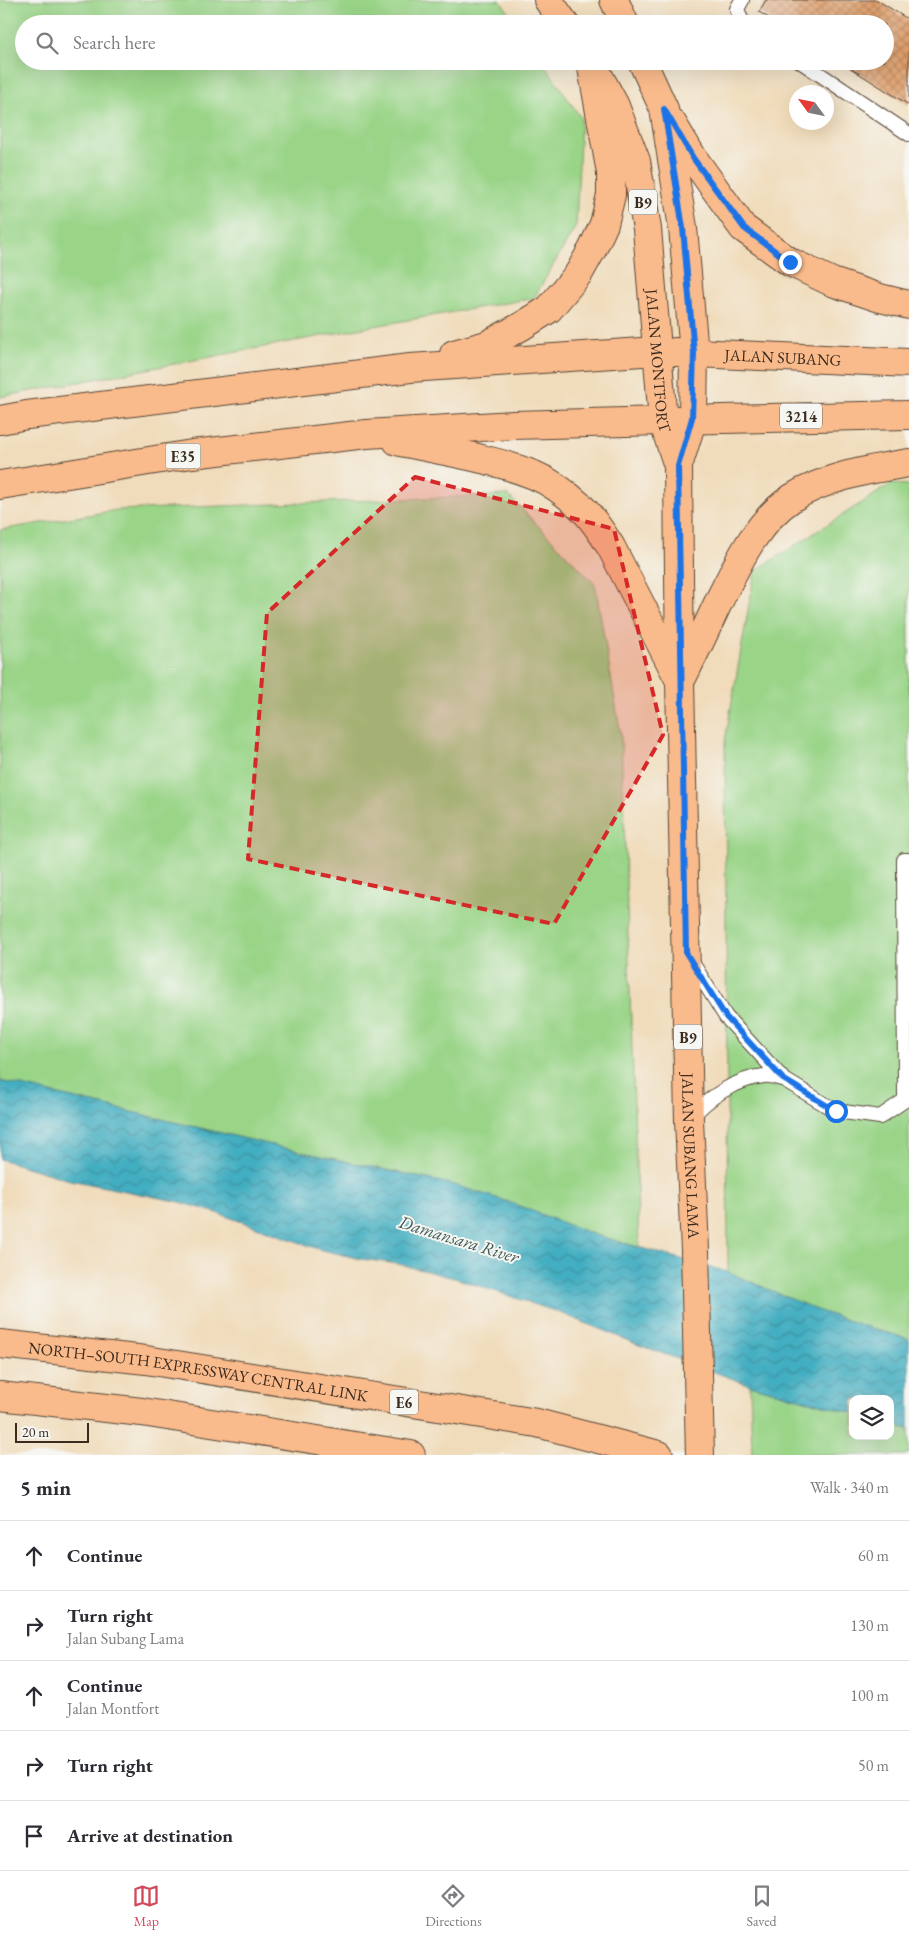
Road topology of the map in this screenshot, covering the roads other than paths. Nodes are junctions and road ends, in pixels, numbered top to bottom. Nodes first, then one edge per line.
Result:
1 (548, 0) edge
2 (614, 0) edge
3 (742, 0) edge
4 (558, 15) edge
5 (621, 15) edge
6 (739, 15) edge
7 (592, 70) edge
8 (595, 70) edge
9 (646, 70) edge
10 (813, 70) edge
11 (664, 109) junction
12 (909, 134) edge
13 (909, 305) edge
14 (656, 352) junction
15 (694, 353) junction
16 (909, 363) edge
17 (410, 368) junction
18 (909, 415) edge
19 (692, 418) junction
20 (0, 420) edge
21 (663, 421) junction
22 (366, 434) junction
23 (909, 463) edge
24 (678, 466) junction
25 (0, 485) edge
26 (680, 681) junction
27 (909, 860) edge
28 (686, 953) junction
29 (783, 1079) junction
30 (907, 1099) edge
31 (689, 1120) junction
32 (0, 1344) edge
33 (0, 1396) edge
34 (411, 1455) edge
35 (659, 1455) edge
36 (700, 1455) edge

1 - 4 main road
2 - 5 main road
3 - 6 lane
7 - 17 main road
8 - 14 main road, JALAN MONTFORT / B9
9 - 11 main road, JALAN MONTFORT / B9
10 - 12 lane
11 - 13 main road
11 - 15 main road, JALAN MONTFORT / B9
14 - 15 main road, JALAN SUBANG
14 - 17 main road, JALAN SUBANG
14 - 21 main road, JALAN MONTFORT / B9
15 - 16 main road, JALAN SUBANG
15 - 19 main road, JALAN MONTFORT / B9
17 - 20 main road
18 - 19 main road, 3214
19 - 21 main road, 3214
19 - 24 main road, JALAN MONTFORT / B9
21 - 22 main road
21 - 24 main road, JALAN MONTFORT / B9
22 - 25 main road, E35
22 - 26 main road
23 - 26 main road
24 - 26 main road, JALAN SUBANG LAMA / B9
26 - 28 main road, JALAN SUBANG LAMA / B9
27 - 30 lane
28 - 29 lane
28 - 31 main road, JALAN SUBANG LAMA / B9
29 - 30 lane
29 - 31 lane
31 - 36 main road, JALAN SUBANG LAMA / B9
32 - 35 main road, NORTH–SOUTH EXPRESSWAY CENTRAL LINK / E6
33 - 34 main road

